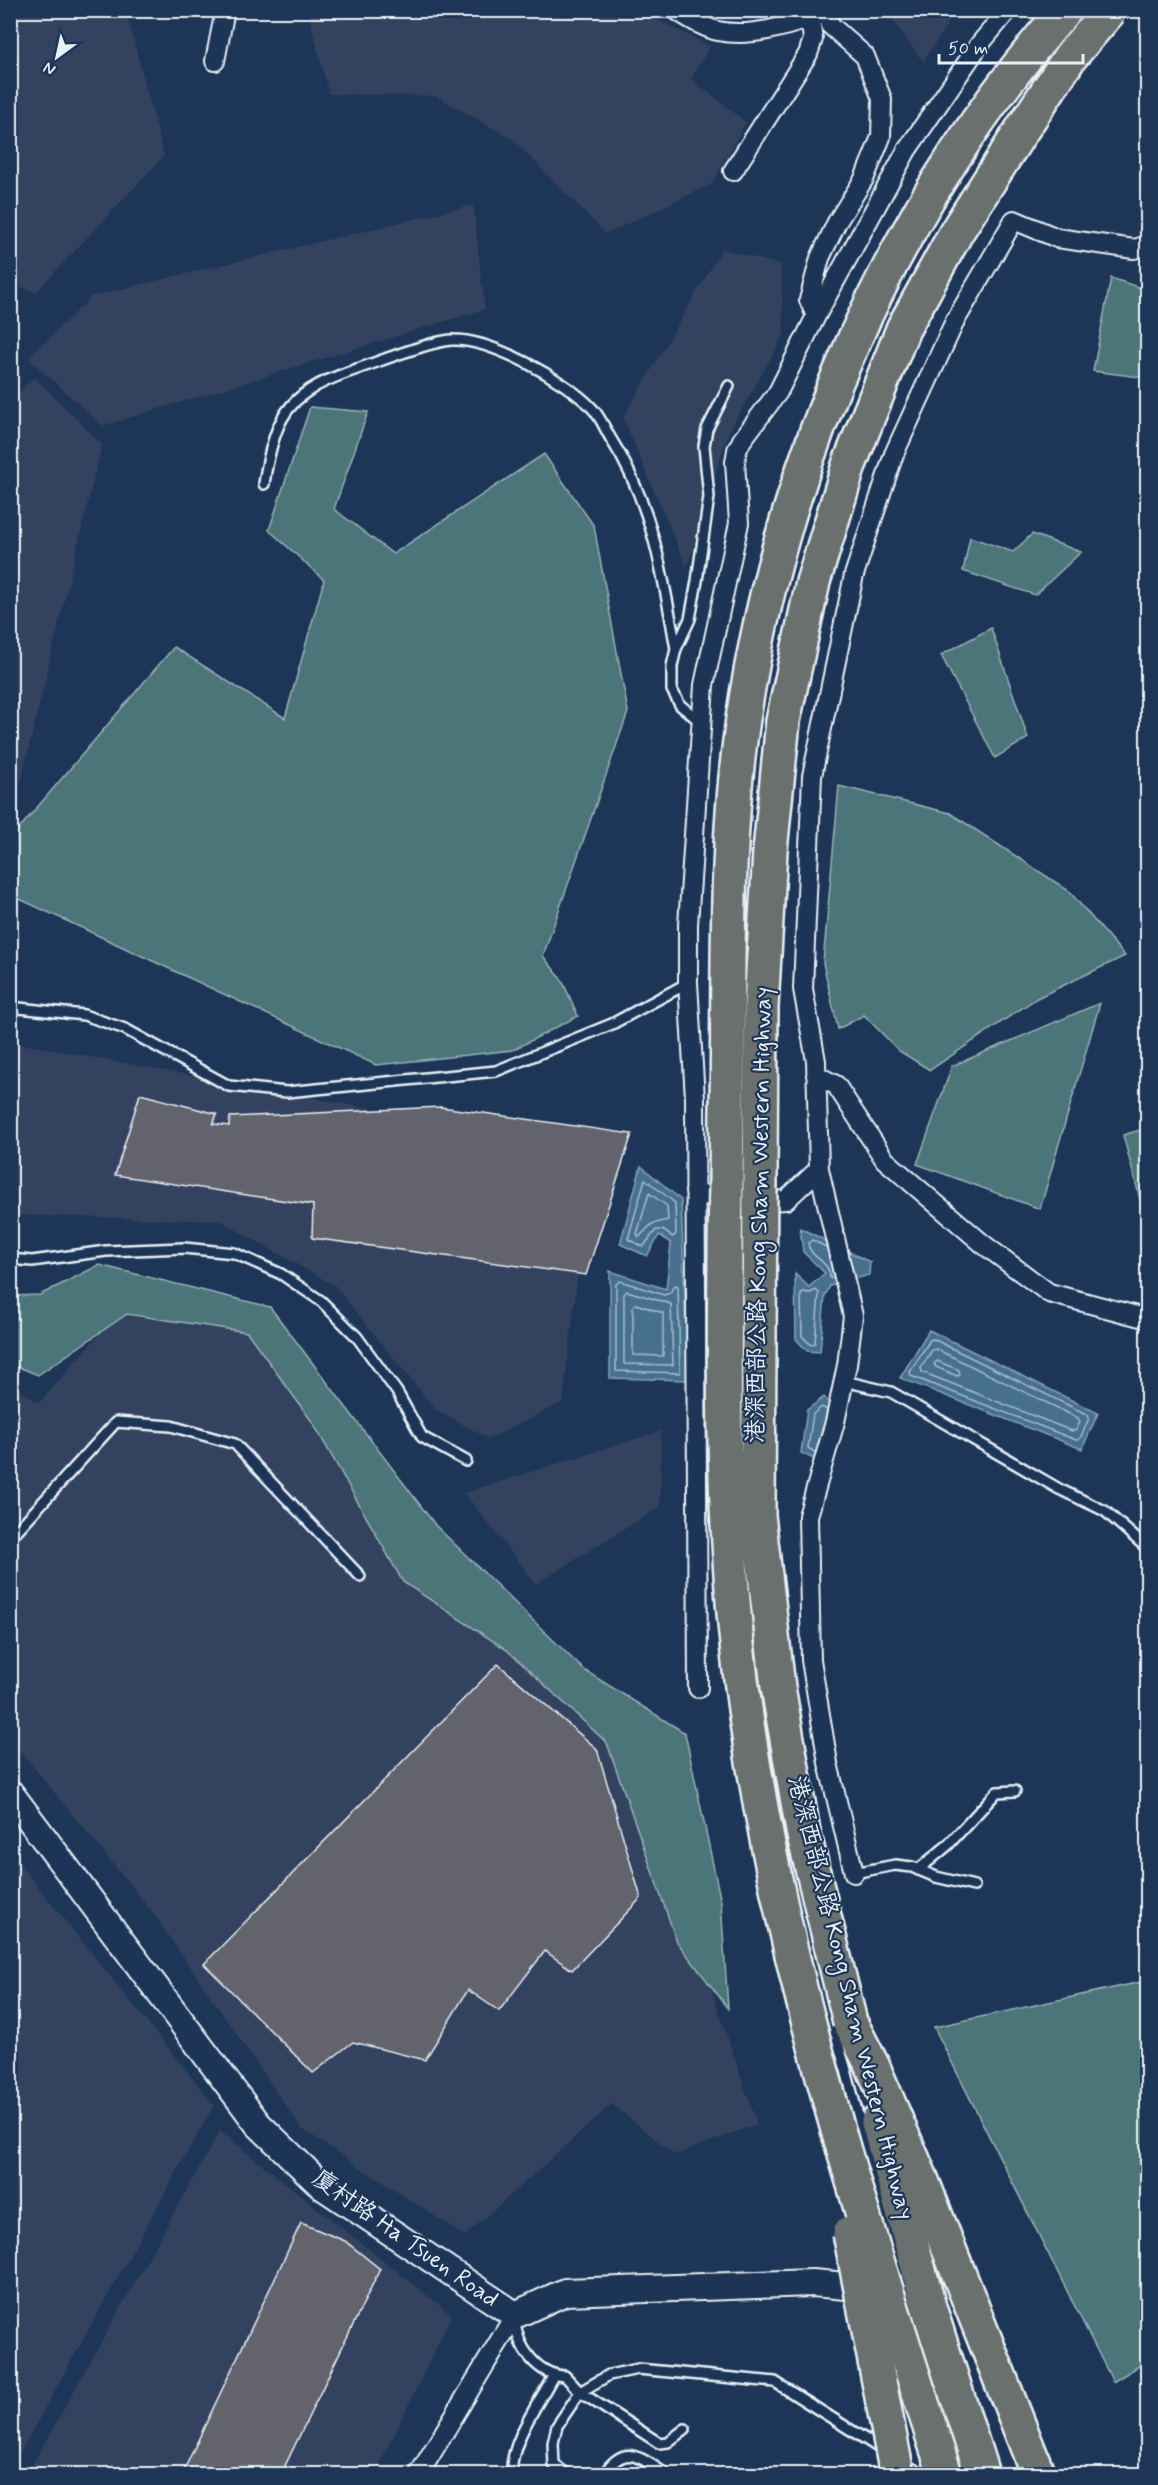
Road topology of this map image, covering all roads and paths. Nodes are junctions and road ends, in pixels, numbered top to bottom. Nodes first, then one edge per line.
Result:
1 (225, 10) edge
2 (676, 10) edge
3 (1008, 10) edge
4 (1065, 10) edge
5 (1110, 10) edge
6 (821, 14) edge
7 (216, 61) dead end
8 (733, 171) dead end
9 (1148, 245) edge
10 (816, 316) junction
11 (729, 386) dead end
12 (264, 484) dead end
13 (676, 649) junction
14 (701, 722) junction
15 (688, 983) junction
16 (10, 1004) edge
17 (816, 1075) junction
18 (819, 1169) junction
19 (695, 1192) junction
20 (735, 1203) junction
21 (10, 1259) edge
22 (735, 1275) dead end
23 (1148, 1318) edge
24 (844, 1381) junction
25 (466, 1461) dead end
26 (737, 1499) dead end
27 (739, 1534) dead end
28 (10, 1538) edge
29 (1148, 1549) edge
30 (360, 1576) dead end
31 (754, 1650) dead end
32 (698, 1688) dead end
33 (1015, 1791) dead end
34 (10, 1793) edge
35 (918, 1870) junction
36 (854, 1873) joint
37 (974, 1886) dead end
38 (850, 2022) junction
39 (810, 2034) junction
40 (905, 2291) junction
41 (515, 2315) junction
42 (553, 2376) junction
43 (580, 2392) junction
44 (685, 2429) dead end
45 (419, 2475) edge
46 (512, 2475) edge
47 (567, 2475) edge
48 (604, 2475) edge
49 (666, 2475) edge
50 (897, 2475) edge
51 (922, 2475) edge
52 (945, 2475) edge
53 (962, 2475) edge
54 (981, 2475) edge
55 (1038, 2475) edge

1 - 7 street
2 - 6 street
3 - 10 street
4 - 39 highway, 港深西部公路 Kong Sham Western Highway, bridge
5 - 38 highway, 港深西部公路 Kong Sham Western Highway, bridge
6 - 8 street
6 - 10 street
9 - 17 street
10 - 14 street
11 - 13 lane
12 - 13 lane
13 - 14 lane
14 - 15 street
15 - 16 lane
15 - 19 street
17 - 18 street
17 - 23 street
18 - 20 street
18 - 24 street
19 - 20 street
19 - 32 street
20 - 22 lane
21 - 25 lane
24 - 29 lane
24 - 36 street
26 - 27 lane
28 - 30 lane
31 - 40 lane
33 - 35 lane
34 - 41 street, 廈村路 Ha Tsuen Road
35 - 36 lane
35 - 37 lane
38 - 54 highway, 港深西部公路 Kong Sham Western Highway
38 - 55 highway
39 - 50 highway, bridge
39 - 52 highway, 港深西部公路 Kong Sham Western Highway, bridge
40 - 41 street, 廈村路 Ha Tsuen Road
40 - 53 street
41 - 42 lane
41 - 45 street
42 - 43 lane
42 - 46 lane
43 - 44 lane
43 - 47 lane
43 - 51 lane
48 - 49 lane

